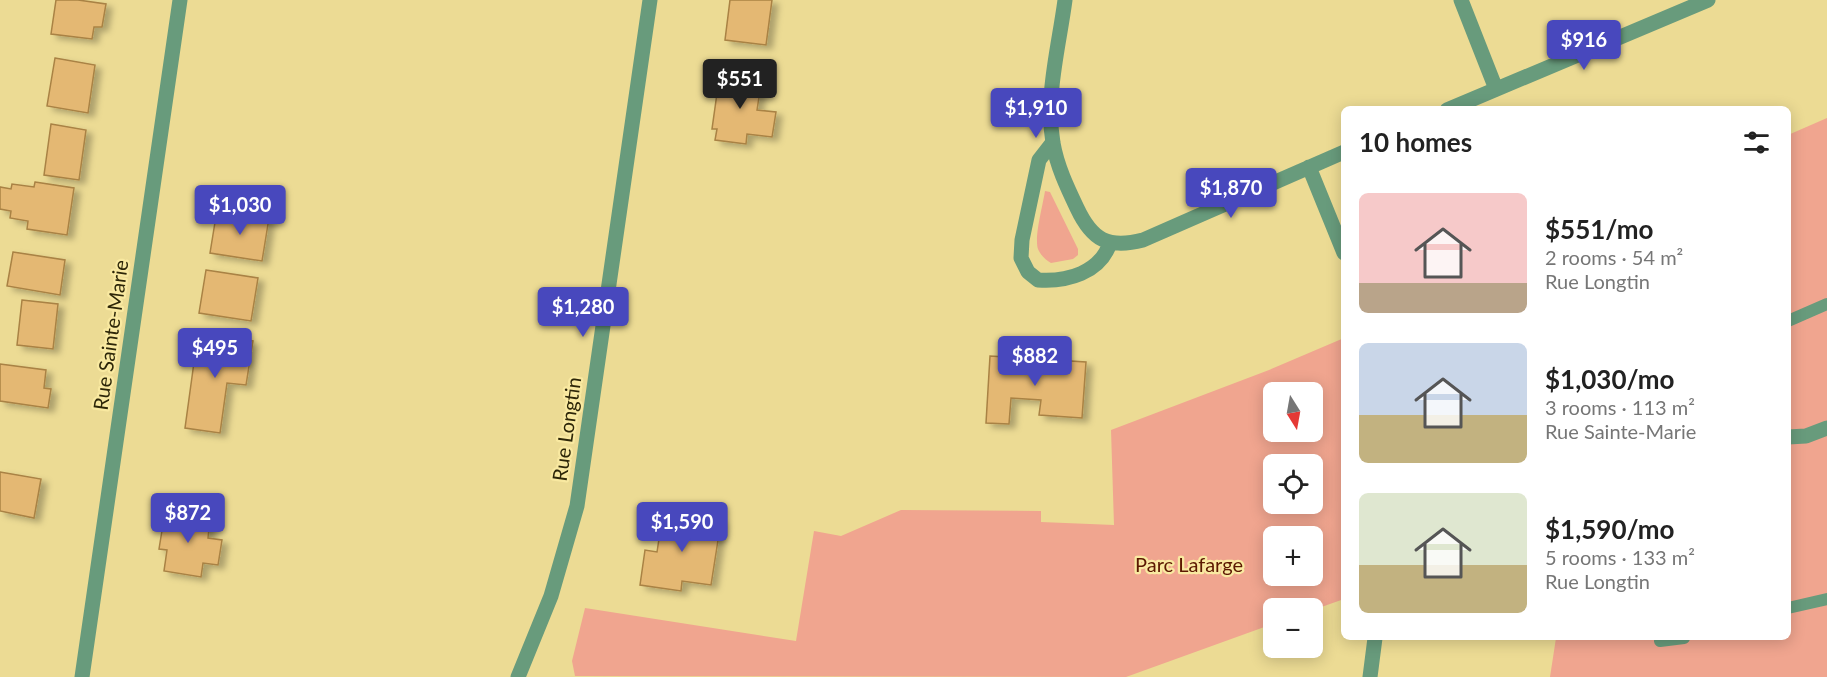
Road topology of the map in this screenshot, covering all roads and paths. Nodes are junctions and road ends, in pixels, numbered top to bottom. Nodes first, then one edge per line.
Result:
1 (180, 0) edge
2 (650, 0) edge
3 (1065, 0) edge
4 (1461, 0) edge
5 (1708, 0) edge
6 (1496, 89) junction
7 (1457, 106) edge
8 (1053, 141) junction
9 (1341, 153) edge
10 (1309, 167) junction
11 (1110, 243) junction
12 (1341, 246) edge
13 (1827, 304) edge
14 (1791, 320) edge
15 (1827, 428) edge
16 (1791, 437) edge
17 (1827, 598) edge
18 (1791, 607) edge
19 (1375, 640) edge
20 (1668, 640) edge
21 (1660, 641) dead end
22 (82, 677) edge
23 (518, 677) edge
24 (1370, 677) edge

1 - 22 street, Rue Sainte-Marie
2 - 23 street, Rue Longtin
3 - 8 street
4 - 6 street
5 - 6 street
6 - 7 street
8 - 11 street
8 - 11 street
9 - 10 street
10 - 11 street
10 - 12 street
13 - 14 lane
15 - 16 street
17 - 18 lane
19 - 24 street
20 - 21 lane

